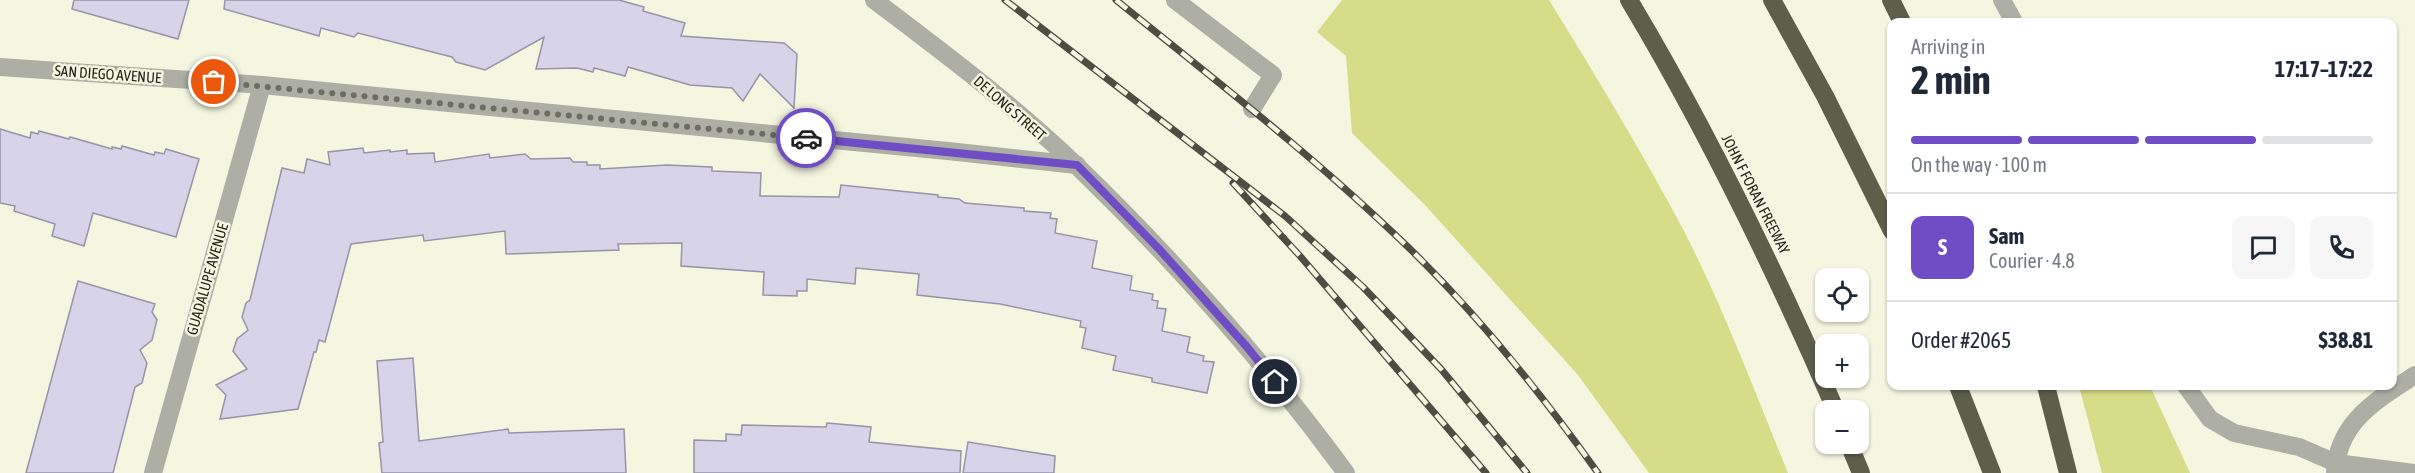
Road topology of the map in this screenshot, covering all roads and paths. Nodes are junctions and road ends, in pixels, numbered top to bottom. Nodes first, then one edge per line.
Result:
1 (874, 0) edge
2 (1174, 0) edge
3 (1629, 0) edge
4 (1772, 0) edge
5 (1891, 0) edge
6 (2002, 0) edge
7 (1900, 18) edge
8 (2012, 18) edge
9 (0, 66) edge
10 (262, 85) junction
11 (1252, 109) dead end
12 (1077, 165) junction
13 (1887, 221) edge
14 (2415, 375) edge
15 (2397, 388) edge
16 (1960, 390) edge
17 (2047, 390) edge
18 (2188, 390) edge
19 (2394, 390) edge
20 (1831, 400) edge
21 (1853, 454) edge
22 (2336, 468) edge
23 (153, 473) edge
24 (1346, 473) edge
25 (1861, 473) edge
26 (1992, 473) edge
27 (2068, 473) edge
28 (2415, 473) edge

1 - 12 street, DE LONG STREET
2 - 11 street
3 - 20 highway, JOHN F FORAN FREEWAY
4 - 13 highway
5 - 7 highway
6 - 8 street
9 - 10 street, SAN DIEGO AVENUE
10 - 12 street, SAN DIEGO AVENUE
10 - 23 street, GUADALUPE AVENUE
12 - 24 street, DE LONG STREET
14 - 15 street
16 - 26 highway
17 - 27 highway
18 - 22 street
19 - 22 street
21 - 25 highway
22 - 28 street

